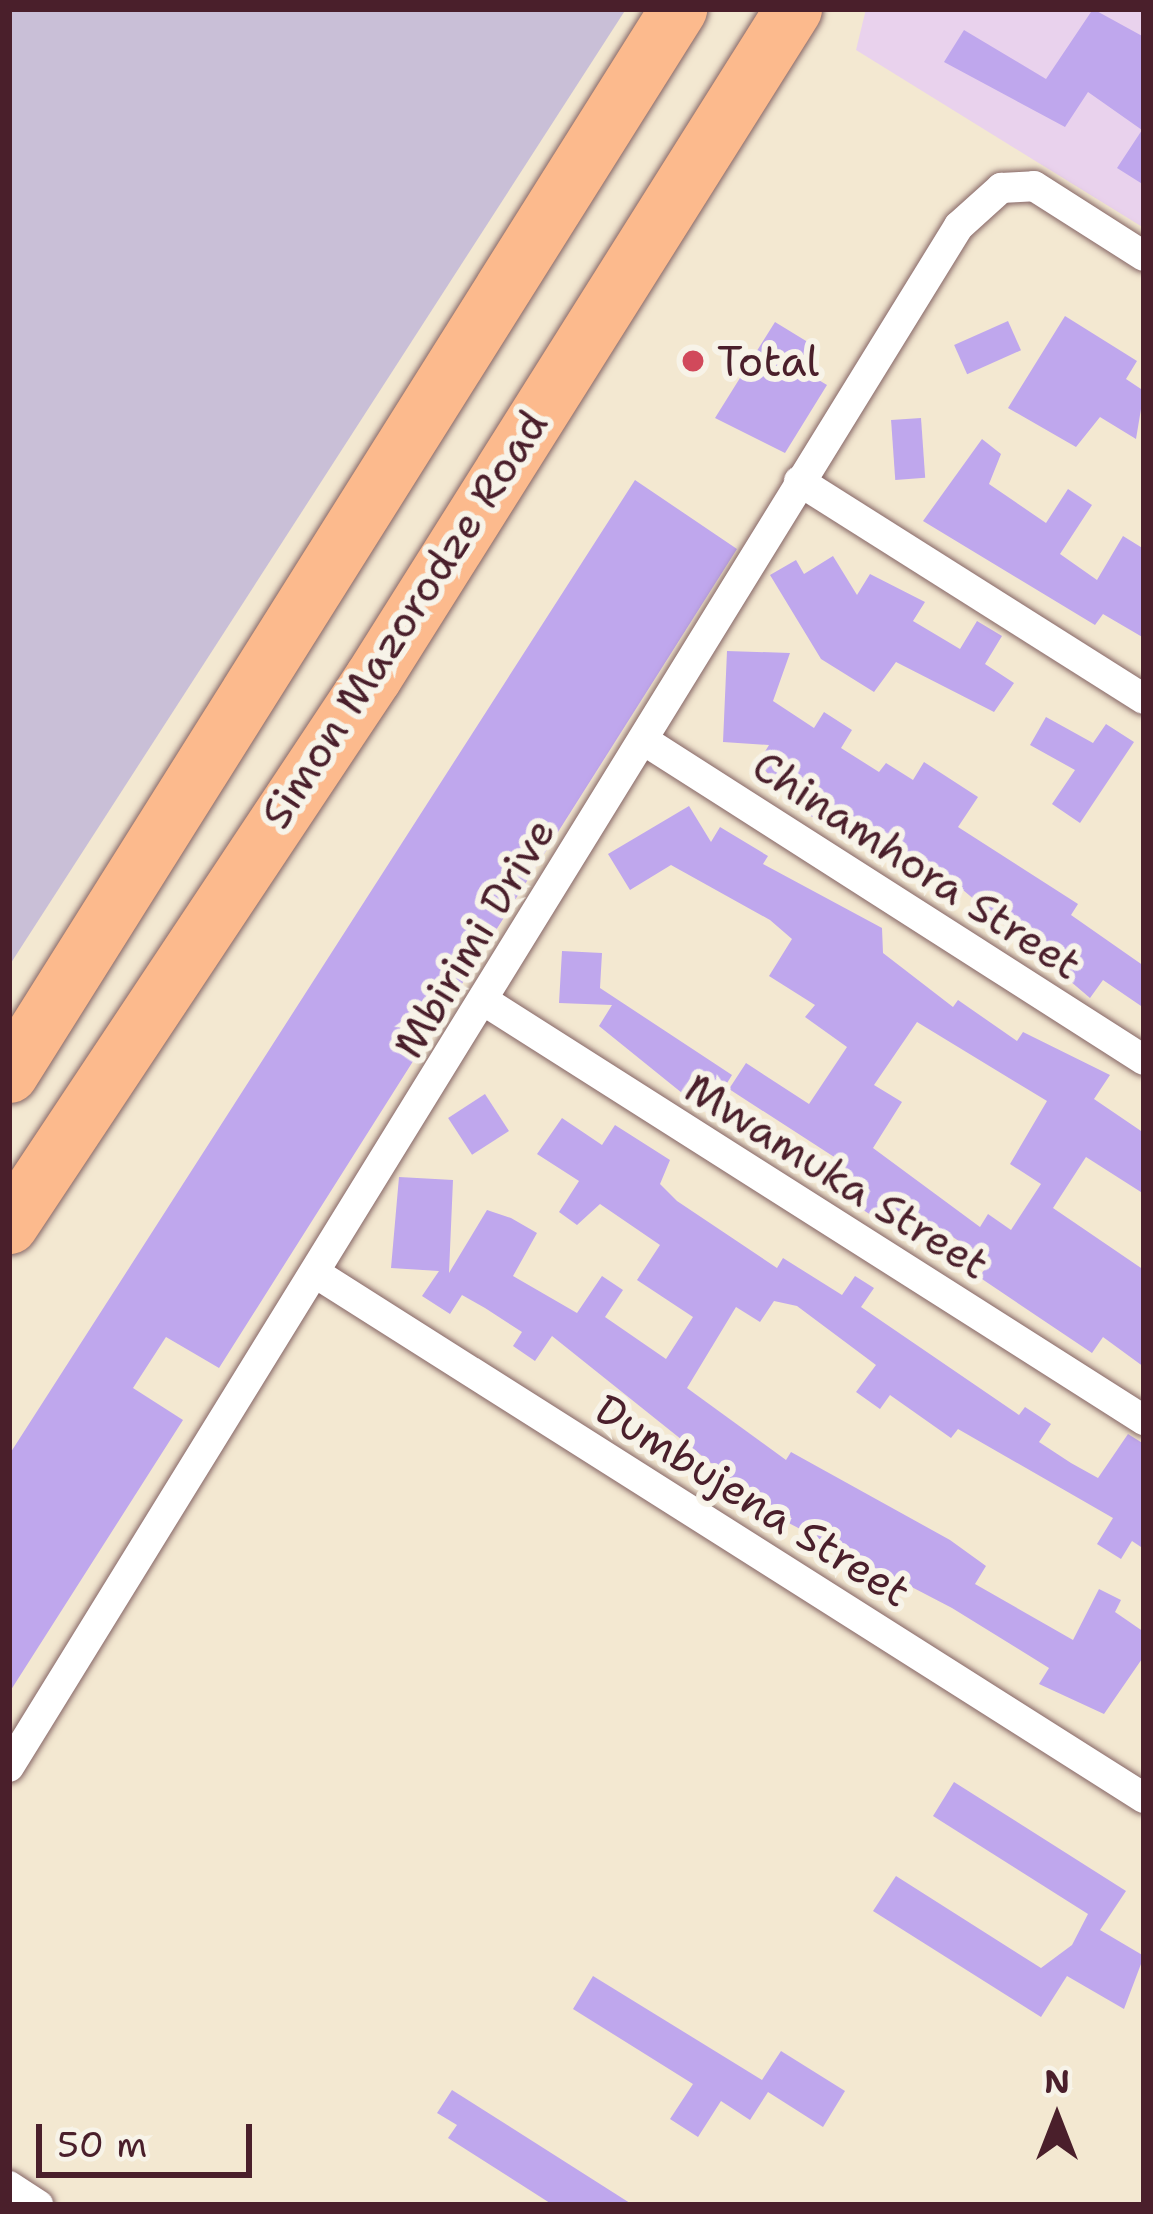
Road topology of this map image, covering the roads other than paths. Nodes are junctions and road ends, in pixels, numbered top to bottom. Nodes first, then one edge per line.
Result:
1 (678, 9) edge
2 (793, 9) edge
3 (1144, 256) edge
4 (799, 482) junction
5 (1144, 699) edge
6 (645, 741) junction
7 (486, 1002) junction
8 (1144, 1060) edge
9 (9, 1074) edge
10 (25, 1181) edge
11 (9, 1225) edge
12 (317, 1274) junction
13 (1144, 1420) edge
14 (9, 1767) edge
15 (1144, 1798) edge
16 (9, 2186) edge
17 (38, 2205) edge

1 - 9 highway
2 - 10 highway, Simon Mazorodze Road
3 - 4 street, Mbirimi Drive
4 - 5 street
4 - 6 street, Mbirimi Drive
6 - 7 street, Mbirimi Drive
6 - 8 street, Chinamhora Street
7 - 12 street, Mbirimi Drive
7 - 13 street, Mwamuka Street
10 - 11 highway, Simon Mazorodze Road
12 - 14 street, Mbirimi Drive
12 - 15 street, Dumbujena Street
16 - 17 street

